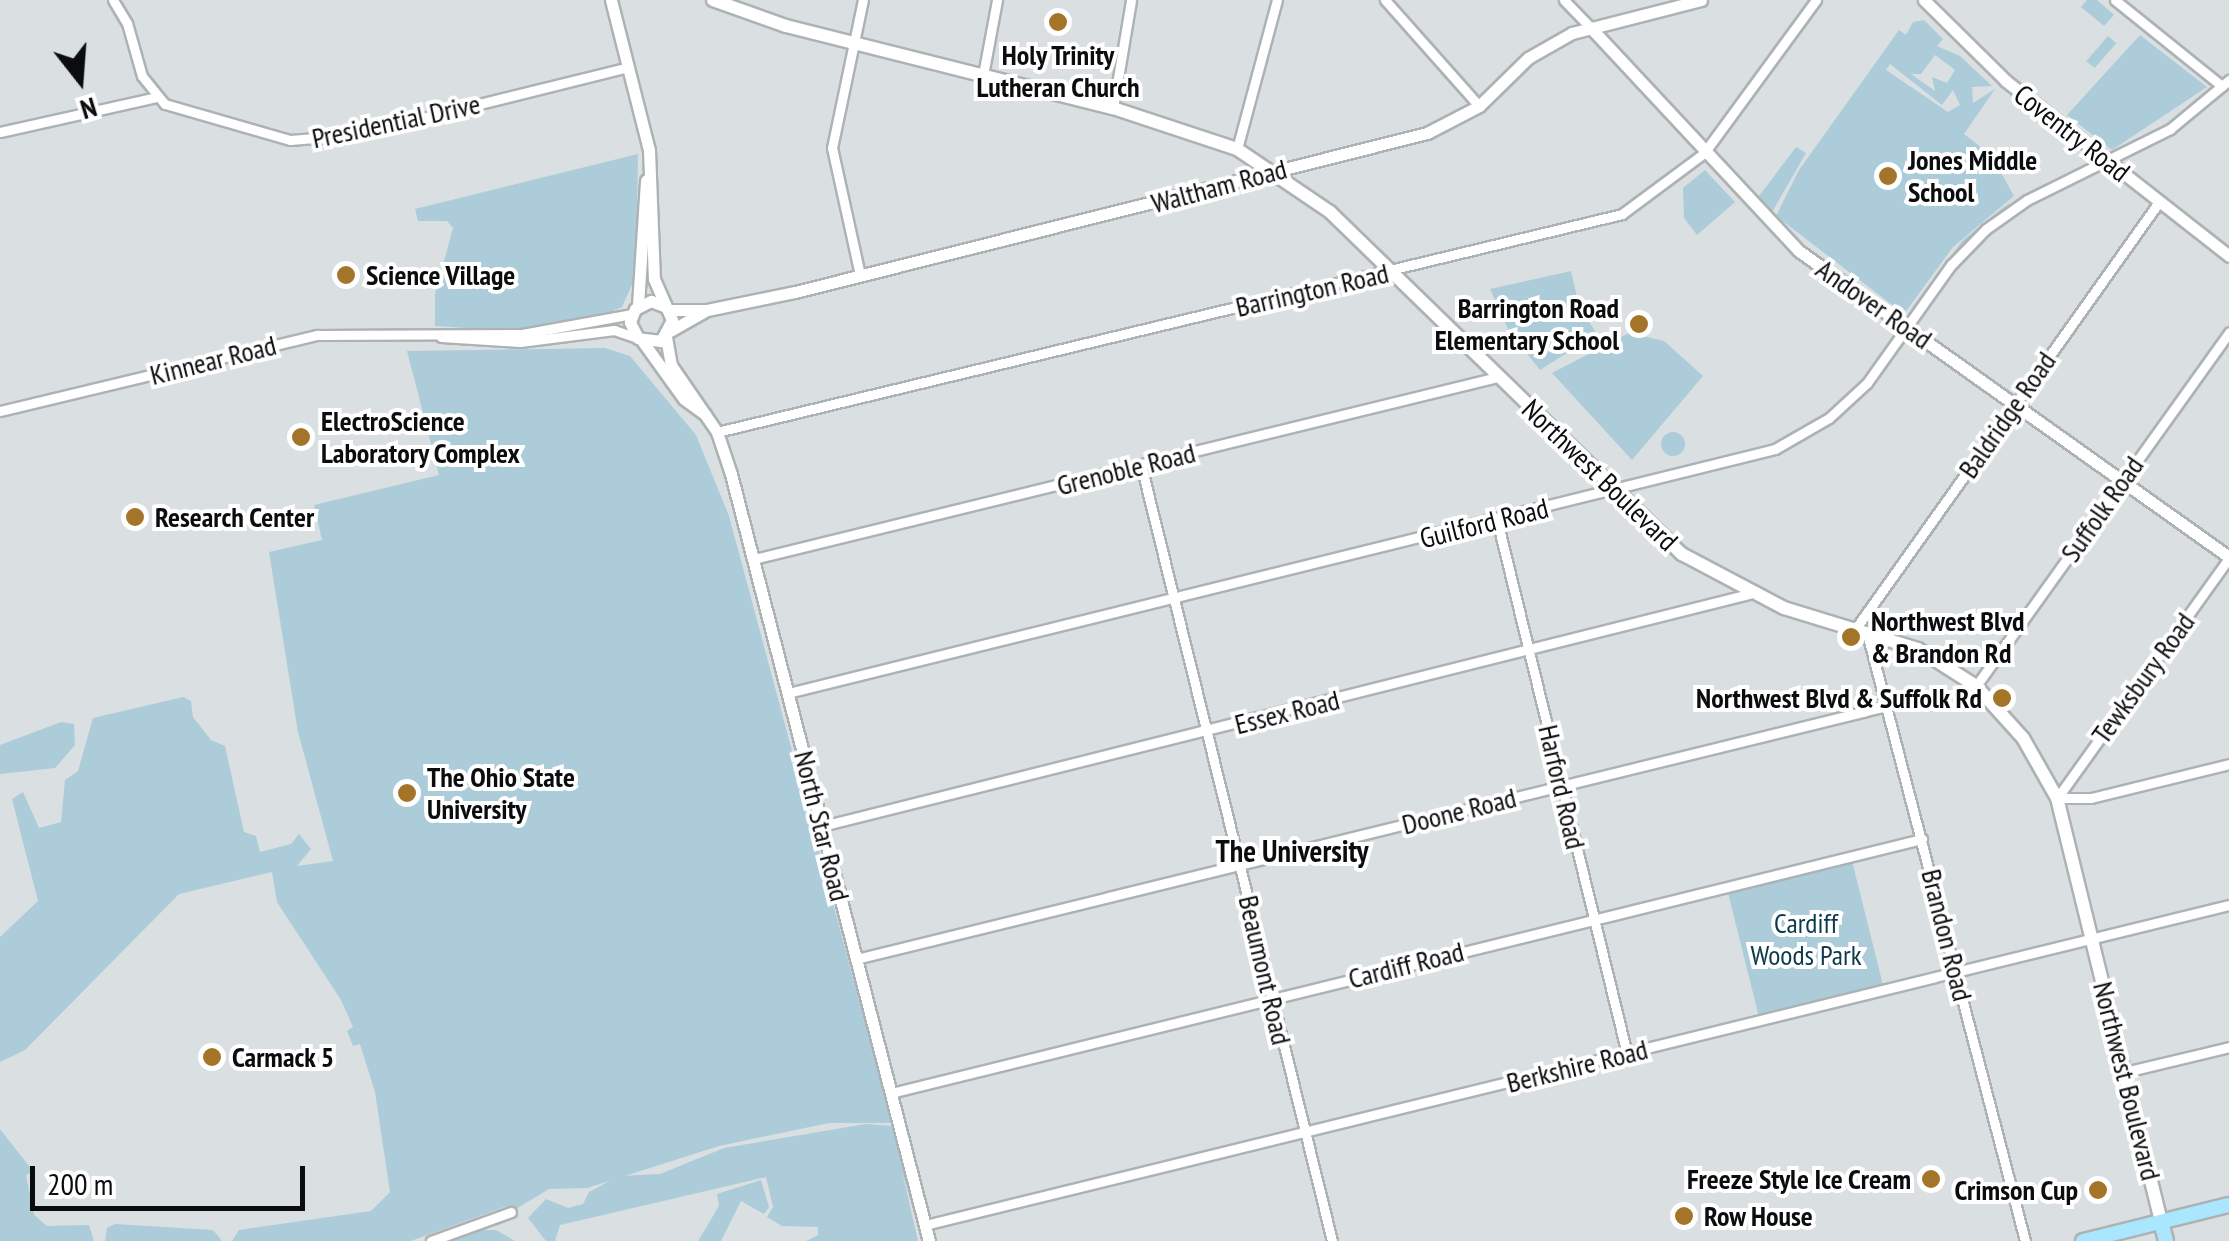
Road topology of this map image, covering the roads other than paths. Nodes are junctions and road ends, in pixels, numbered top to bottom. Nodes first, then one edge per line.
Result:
1 (112, 0) edge
2 (611, 0) edge
3 (712, 0) edge
4 (863, 0) edge
5 (997, 0) edge
6 (1131, 0) edge
7 (1276, 0) edge
8 (1385, 0) edge
9 (1564, 0) edge
10 (1701, 0) edge
11 (1816, 0) edge
12 (1924, 0) edge
13 (2114, 0) edge
14 (1590, 27) junction
15 (854, 42) junction
16 (628, 67) junction
17 (982, 75) junction
18 (2226, 83) edge
19 (156, 96) junction
20 (1479, 106) junction
21 (1113, 108) junction
22 (0, 132) edge
23 (1237, 149) junction
24 (1704, 153) junction
25 (2109, 162) junction
26 (650, 166) junction
27 (1276, 171) junction
28 (2159, 202) junction
29 (2229, 256) edge
30 (1390, 270) junction
31 (860, 275) junction
32 (666, 308) junction
33 (635, 310) junction
34 (707, 310) junction
35 (1907, 328) junction
36 (2229, 332) edge
37 (428, 334) junction
38 (668, 334) junction
39 (641, 340) junction
40 (1498, 377) junction
41 (2015, 404) junction
42 (0, 411) edge
43 (706, 414) junction
44 (716, 432) junction
45 (1141, 465) junction
46 (2122, 481) junction
47 (1612, 491) junction
48 (1497, 520) junction
49 (2229, 558) edge
50 (754, 559) junction
51 (1749, 594) junction
52 (1174, 598) junction
53 (1861, 629) junction
54 (1530, 652) junction
55 (1976, 686) junction
56 (788, 693) junction
57 (1887, 706) junction
58 (1206, 732) junction
59 (2229, 764) edge
60 (1562, 786) junction
61 (2057, 798) junction
62 (822, 826) junction
63 (1922, 839) junction
64 (1239, 865) junction
65 (2229, 905) edge
66 (1594, 919) junction
67 (2092, 938) junction
68 (856, 959) junction
69 (1956, 972) junction
70 (1272, 998) junction
71 (2229, 1047) edge
72 (1627, 1054) junction
73 (2125, 1072) junction
74 (891, 1092) junction
75 (1305, 1132) junction
76 (2229, 1205) edge
77 (511, 1212) dead end
78 (2161, 1222) junction
79 (925, 1225) junction
80 (431, 1241) edge
81 (929, 1241) edge
82 (1332, 1241) edge
83 (2025, 1241) edge
84 (2083, 1241) edge
85 (2166, 1241) edge

1 - 19 street
2 - 16 street
3 - 15 main road, Northwest Boulevard
4 - 15 street
5 - 17 street
6 - 21 street
7 - 23 street
8 - 20 street
9 - 14 street, Andover Road
10 - 14 street, Waltham Road
11 - 24 street, Barrington Road
12 - 25 street, Coventry Road
13 - 18 street
14 - 20 street, Waltham Road
14 - 24 street, Andover Road
15 - 17 main road, Northwest Boulevard
15 - 31 street
16 - 19 street, Presidential Drive
16 - 26 street
17 - 21 main road, Northwest Boulevard
18 - 25 street, Guilford Road
19 - 22 street
20 - 27 street, Waltham Road
21 - 23 main road, Northwest Boulevard
23 - 27 main road, Northwest Boulevard
24 - 30 street, Barrington Road
24 - 35 street, Andover Road
25 - 28 street, Coventry Road
25 - 35 street, Guilford Road
26 - 32 street
26 - 33 street
27 - 30 main road, Northwest Boulevard
27 - 31 street, Waltham Road
28 - 29 street, Coventry Road
28 - 41 street, Baldridge Road
30 - 40 main road, Northwest Boulevard
30 - 44 street, Barrington Road
31 - 34 street, Waltham Road
32 - 33 street, Waltham Road
32 - 34 street, Waltham Road
32 - 38 street, North Star Road
33 - 37 street, Kinnear Road
33 - 39 street
34 - 38 street, Waltham Road
35 - 41 street, Andover Road
35 - 47 street, Guilford Road
36 - 46 street, Suffolk Road
37 - 39 street, Kinnear Road
37 - 42 street, Kinnear Road
38 - 39 street, Waltham Road
38 - 43 street, North Star Road
39 - 43 street, North Star Road
40 - 45 street, Grenoble Road
40 - 47 main road, Northwest Boulevard
41 - 46 street, Andover Road
41 - 53 street, Baldridge Road
43 - 44 street, North Star Road
44 - 50 street, North Star Road
45 - 50 street, Grenoble Road
45 - 52 street, Beaumont Road
46 - 49 street, Andover Road
46 - 55 street, Suffolk Road
47 - 48 street, Guilford Road
47 - 51 main road, Northwest Boulevard
48 - 52 street, Guilford Road
48 - 54 street, Harford Road
49 - 61 street, Tewksbury Road
50 - 56 street, North Star Road
51 - 53 main road, Northwest Boulevard
51 - 54 street, Essex Road
52 - 56 street, Guilford Road
52 - 58 street, Beaumont Road
53 - 55 main road, Northwest Boulevard
53 - 57 street, Brandon Road
54 - 58 street, Essex Road
54 - 60 street, Harford Road
55 - 61 main road, Northwest Boulevard
56 - 62 street, North Star Road
57 - 60 street, Doone Road
57 - 63 street, Brandon Road
58 - 62 street, Essex Road
58 - 64 street, Beaumont Road
59 - 61 street
60 - 64 street, Doone Road
60 - 66 street, Harford Road
61 - 67 main road, Northwest Boulevard
62 - 68 street, North Star Road
63 - 66 street, Cardiff Road
63 - 69 street, Brandon Road
64 - 68 street, Doone Road
64 - 70 street, Beaumont Road
65 - 67 street, Berkshire Road
66 - 70 street, Cardiff Road
66 - 72 street, Harford Road
67 - 69 street, Berkshire Road
67 - 73 main road, Northwest Boulevard
68 - 74 street, North Star Road
69 - 72 street, Berkshire Road
69 - 83 street, Brandon Road
70 - 74 street, Cardiff Road
70 - 75 street, Beaumont Road
71 - 73 street
72 - 75 street, Berkshire Road
73 - 78 main road, Northwest Boulevard
74 - 79 street, North Star Road
75 - 79 street, Berkshire Road
75 - 82 street, Beaumont Road
76 - 78 main road
77 - 80 street
78 - 84 main road
78 - 85 main road, Northwest Boulevard
79 - 81 street, North Star Road

